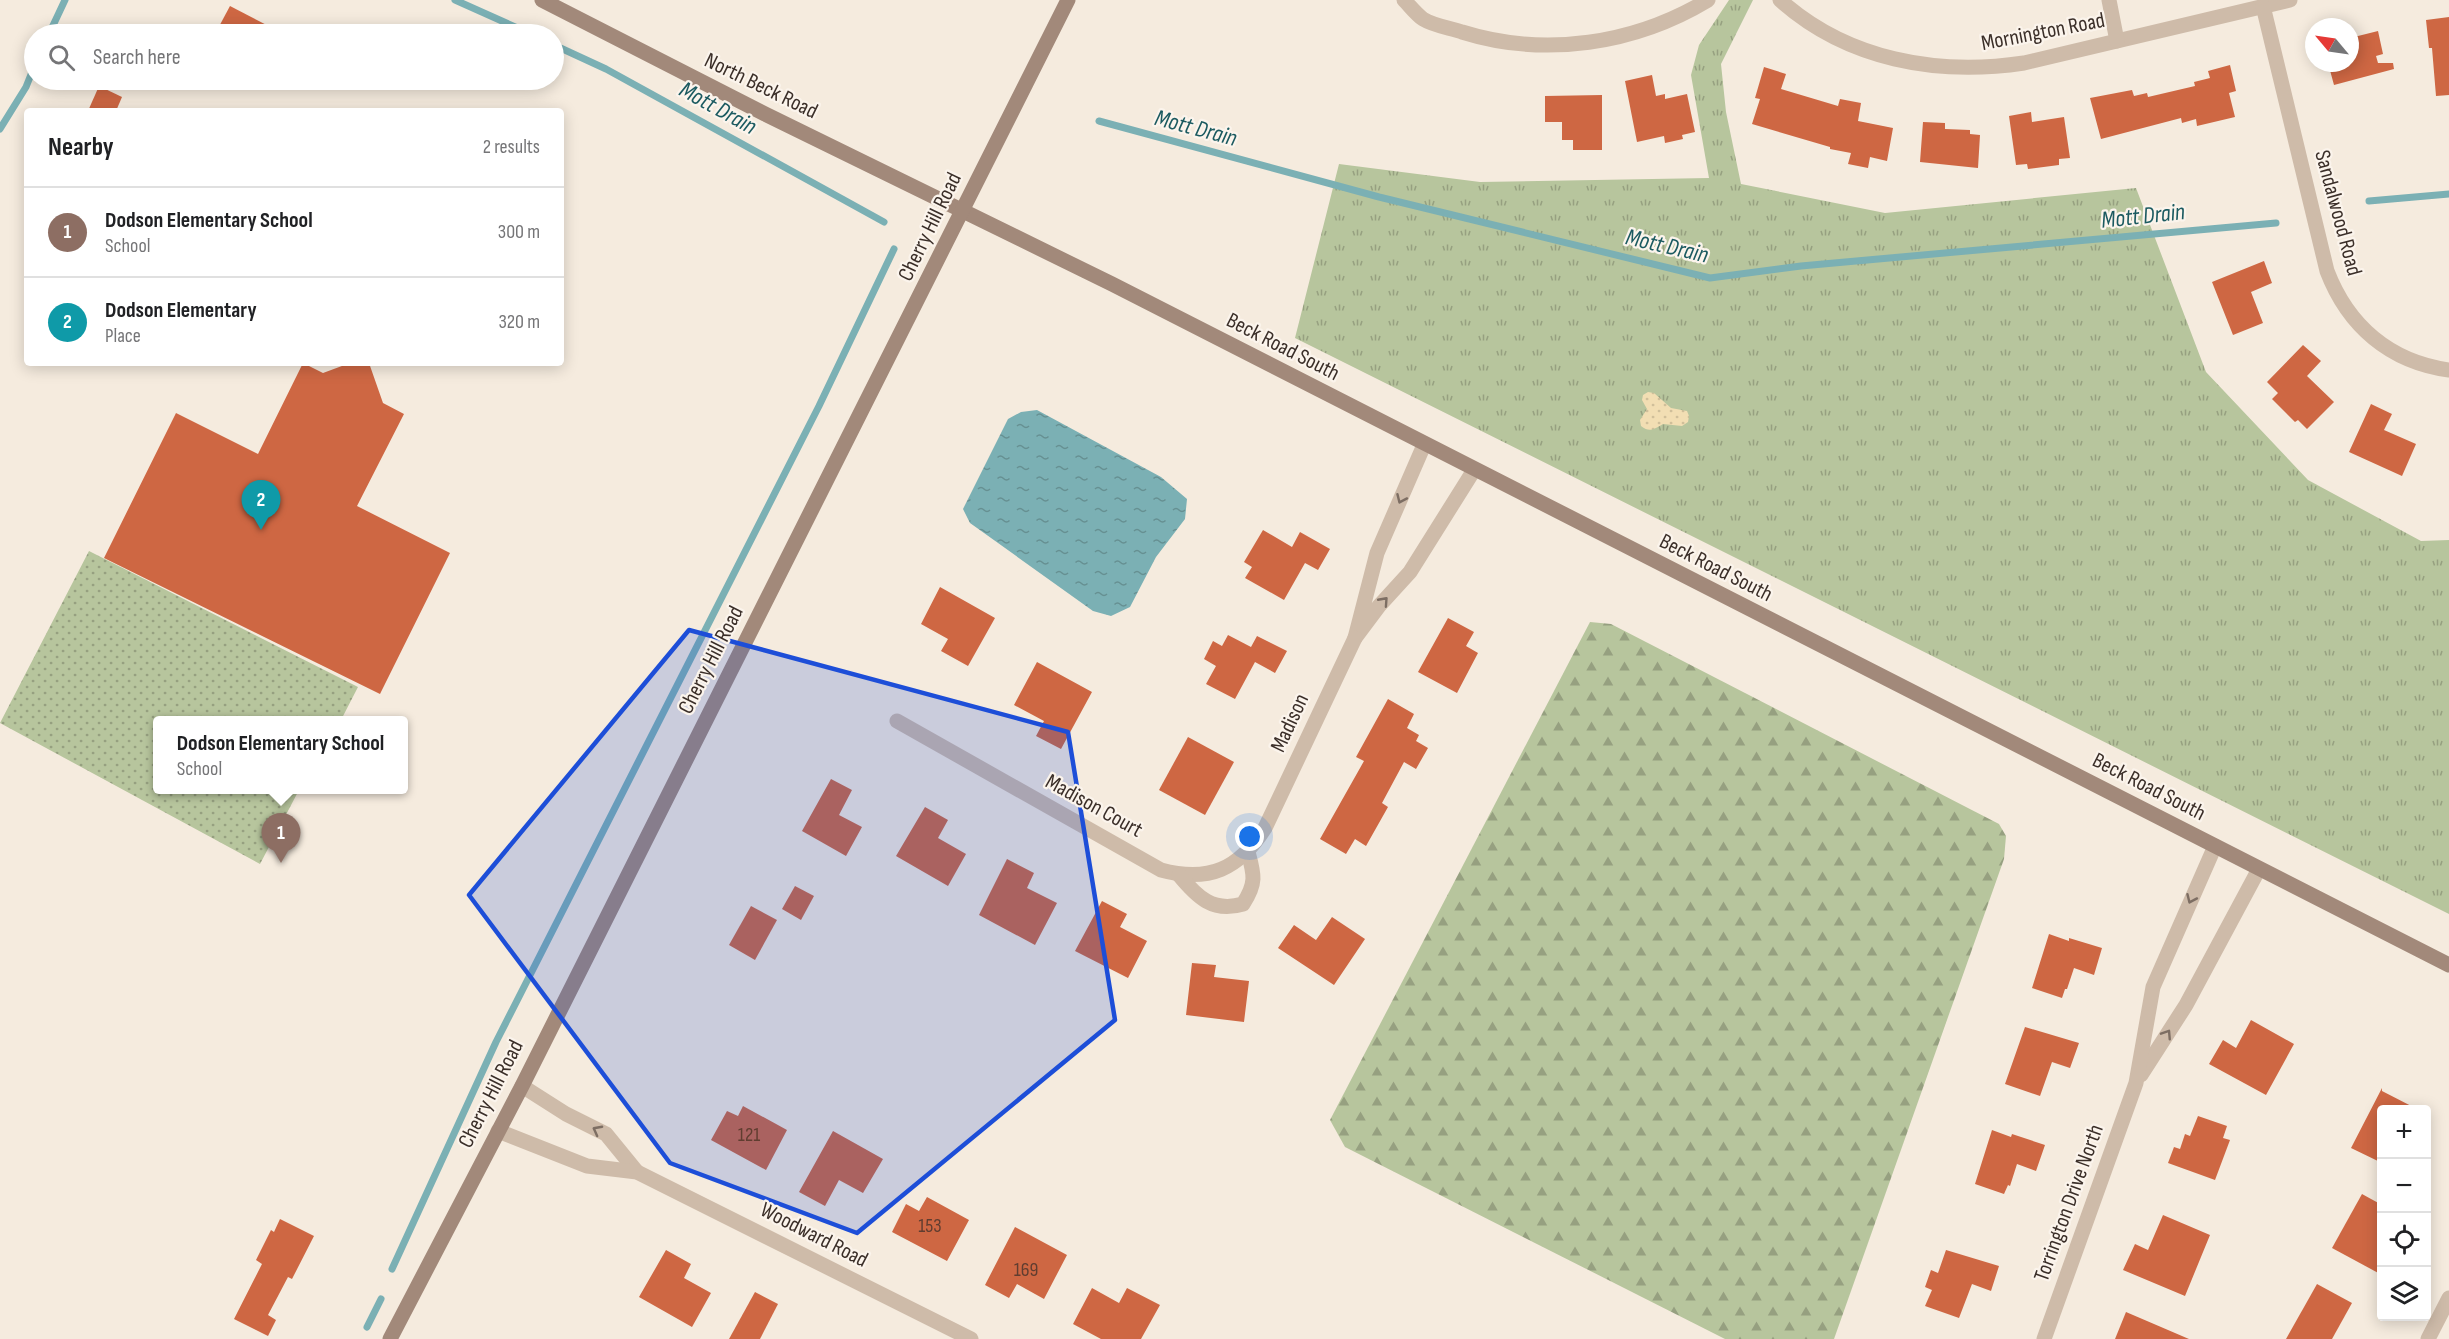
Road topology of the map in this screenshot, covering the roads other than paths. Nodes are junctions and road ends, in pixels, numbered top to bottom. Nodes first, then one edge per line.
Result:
1 (542, 0) edge
2 (1068, 0) edge
3 (1404, 0) edge
4 (1708, 0) edge
5 (1780, 0) edge
6 (2109, 0) edge
7 (2290, 0) edge
8 (2264, 6) junction
9 (2116, 41) junction
10 (962, 210) junction
11 (2449, 370) edge
12 (1424, 445) junction
13 (1474, 470) junction
14 (1355, 638) junction
15 (897, 721) dead end
16 (1265, 828) joint
17 (2215, 846) junction
18 (1248, 852) junction
19 (2259, 869) junction
20 (1179, 875) junction
21 (2449, 965) edge
22 (2136, 1083) junction
23 (522, 1086) junction
24 (498, 1131) junction
25 (637, 1172) junction
26 (2449, 1298) edge
27 (390, 1339) edge
28 (971, 1339) edge
29 (2044, 1339) edge
30 (2428, 1339) edge

1 - 10 main road, North Beck Road
2 - 10 main road, Cherry Hill Road
3 - 4 street
5 - 9 street, Mornington Road
6 - 9 street
7 - 8 street, Mornington Road
8 - 9 street, Mornington Road
8 - 11 street, Sandalwood Road
10 - 12 main road, Beck Road South
10 - 23 main road, Cherry Hill Road
12 - 13 main road, Beck Road South
12 -> 14 street, Madison
14 -> 13 street, Madison
13 - 17 main road, Beck Road South
14 - 16 street, Madison
15 - 20 street, Madison Court
16 - 18 street, Madison Court
17 - 19 main road, Beck Road South
17 -> 22 street, Torrington Drive North
18 - 20 street, Madison Court
18 - 20 street
19 - 21 main road, Beck Road South
22 -> 19 street, Torrington Drive North
22 - 29 street, Torrington Drive North
23 - 24 main road, Cherry Hill Road
25 -> 23 street, Woodward Road
24 - 25 street, Woodward Road
24 - 27 main road, Cherry Hill Road
25 - 28 street, Woodward Road
26 - 30 street

